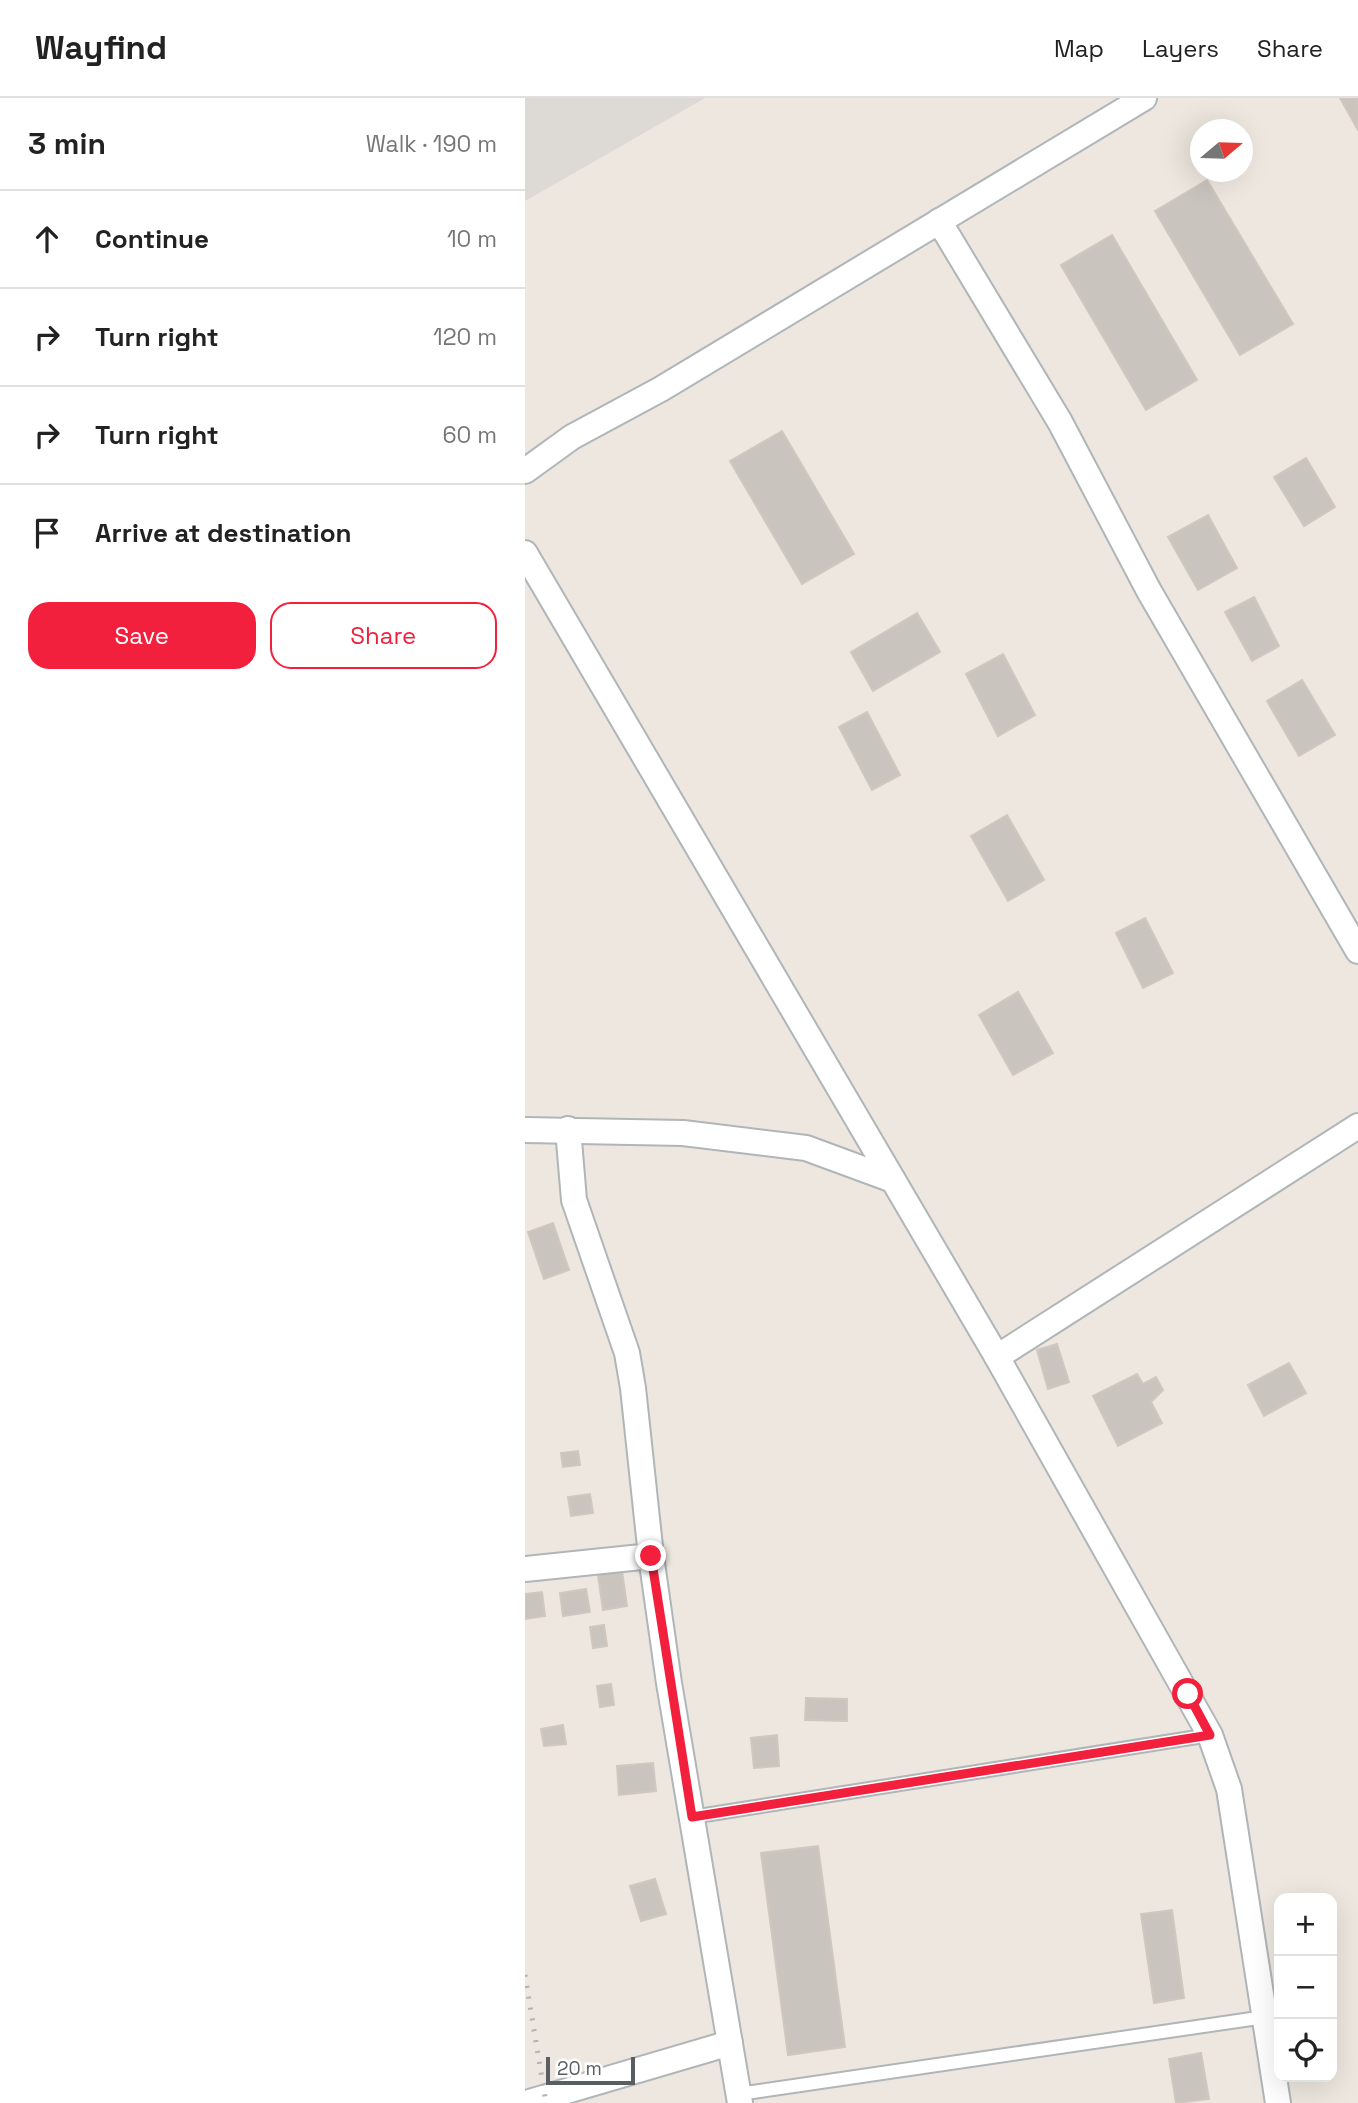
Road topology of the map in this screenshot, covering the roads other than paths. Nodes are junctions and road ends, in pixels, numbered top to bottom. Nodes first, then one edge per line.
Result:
1 (1145, 98) edge
2 (939, 221) junction
3 (525, 471) edge
4 (525, 553) edge
5 (1358, 951) edge
6 (1358, 1126) edge
7 (569, 1129) junction
8 (525, 1130) edge
9 (893, 1180) junction
10 (997, 1357) junction
11 (651, 1556) junction
12 (525, 1569) edge
13 (1210, 1735) junction
14 (692, 1817) junction
15 (1265, 2017) junction
16 (730, 2043) junction
17 (739, 2099) edge
18 (526, 2103) edge
19 (1278, 2103) edge

1 - 2 street
2 - 3 street
2 - 5 street
4 - 9 street
6 - 10 street
7 - 8 street
7 - 9 street
7 - 11 street
9 - 10 street
10 - 13 street
11 - 12 street
11 - 14 street
13 - 14 lane
13 - 15 street
14 - 16 street
15 - 17 lane
15 - 19 street
16 - 17 street
16 - 18 street

